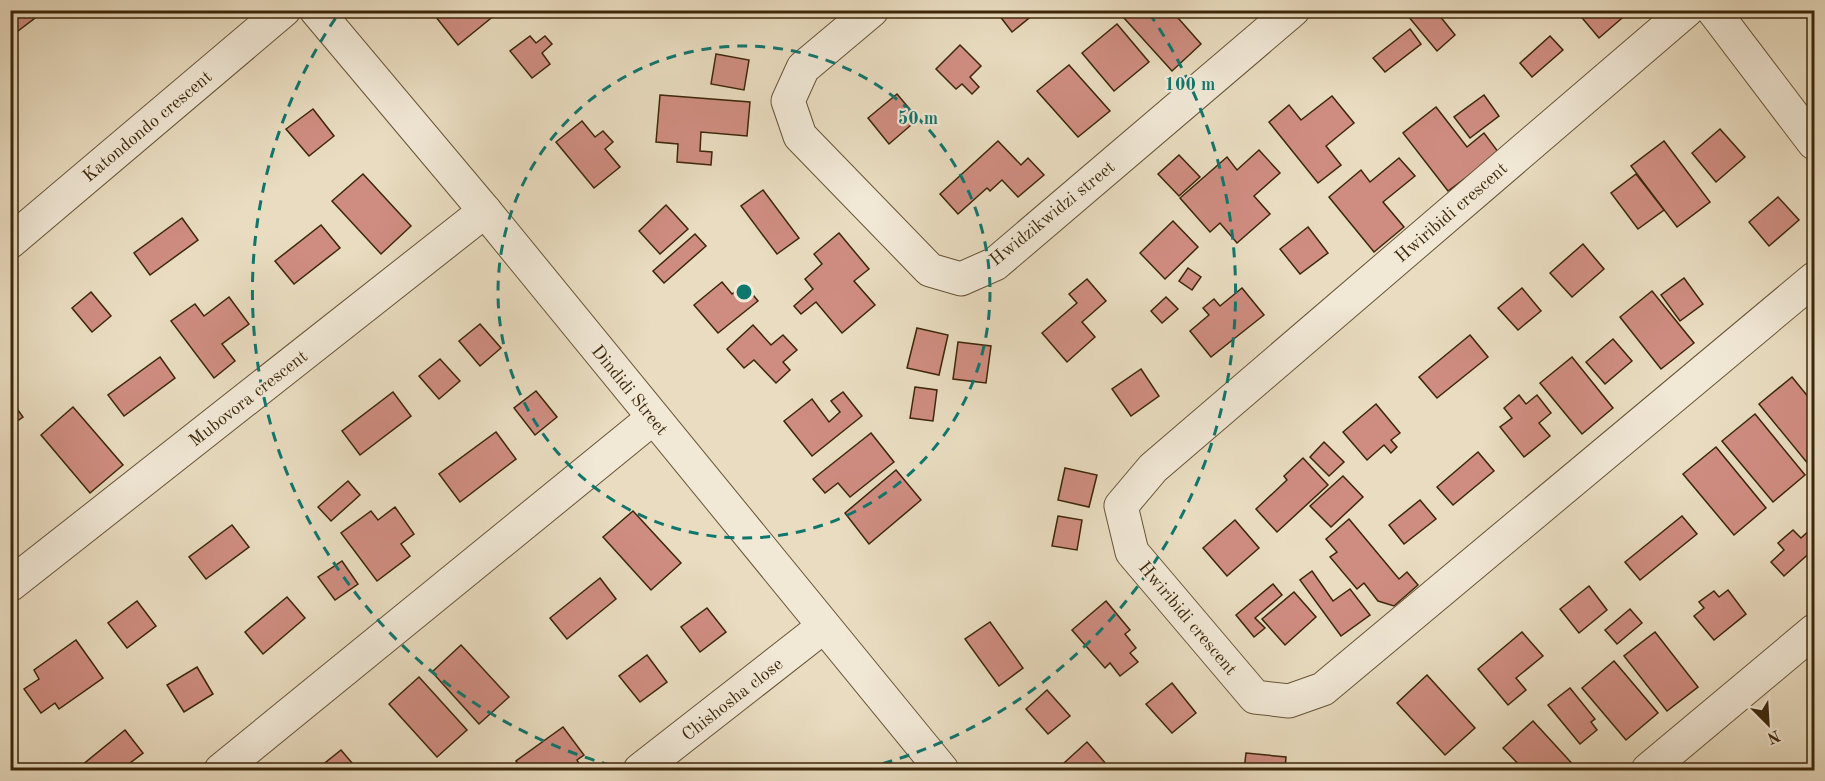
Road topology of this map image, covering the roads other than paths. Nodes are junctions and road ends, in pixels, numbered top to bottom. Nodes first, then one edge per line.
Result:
1 (284, 10) edge
2 (316, 10) edge
3 (872, 10) edge
4 (1293, 10) edge
5 (1687, 10) edge
6 (1713, 10) edge
7 (1815, 143) edge
8 (486, 211) junction
9 (10, 242) edge
10 (1815, 279) edge
11 (653, 418) junction
12 (10, 585) edge
13 (823, 627) junction
14 (1815, 631) edge
15 (221, 771) edge
16 (640, 771) edge
17 (942, 771) edge
18 (1648, 771) edge

1 - 9 street, Katondondo crescent
2 - 8 street, Dindidi Street
3 - 4 street, Hwidzikwidzi street
5 - 10 street, Hwiribidi crescent
6 - 7 street
8 - 11 street, Dindidi Street
8 - 12 street, Mubovora crescent
11 - 13 street, Dindidi Street
11 - 15 street
13 - 16 street, Chishosha close
13 - 17 street, Dindidi Street
14 - 18 street

